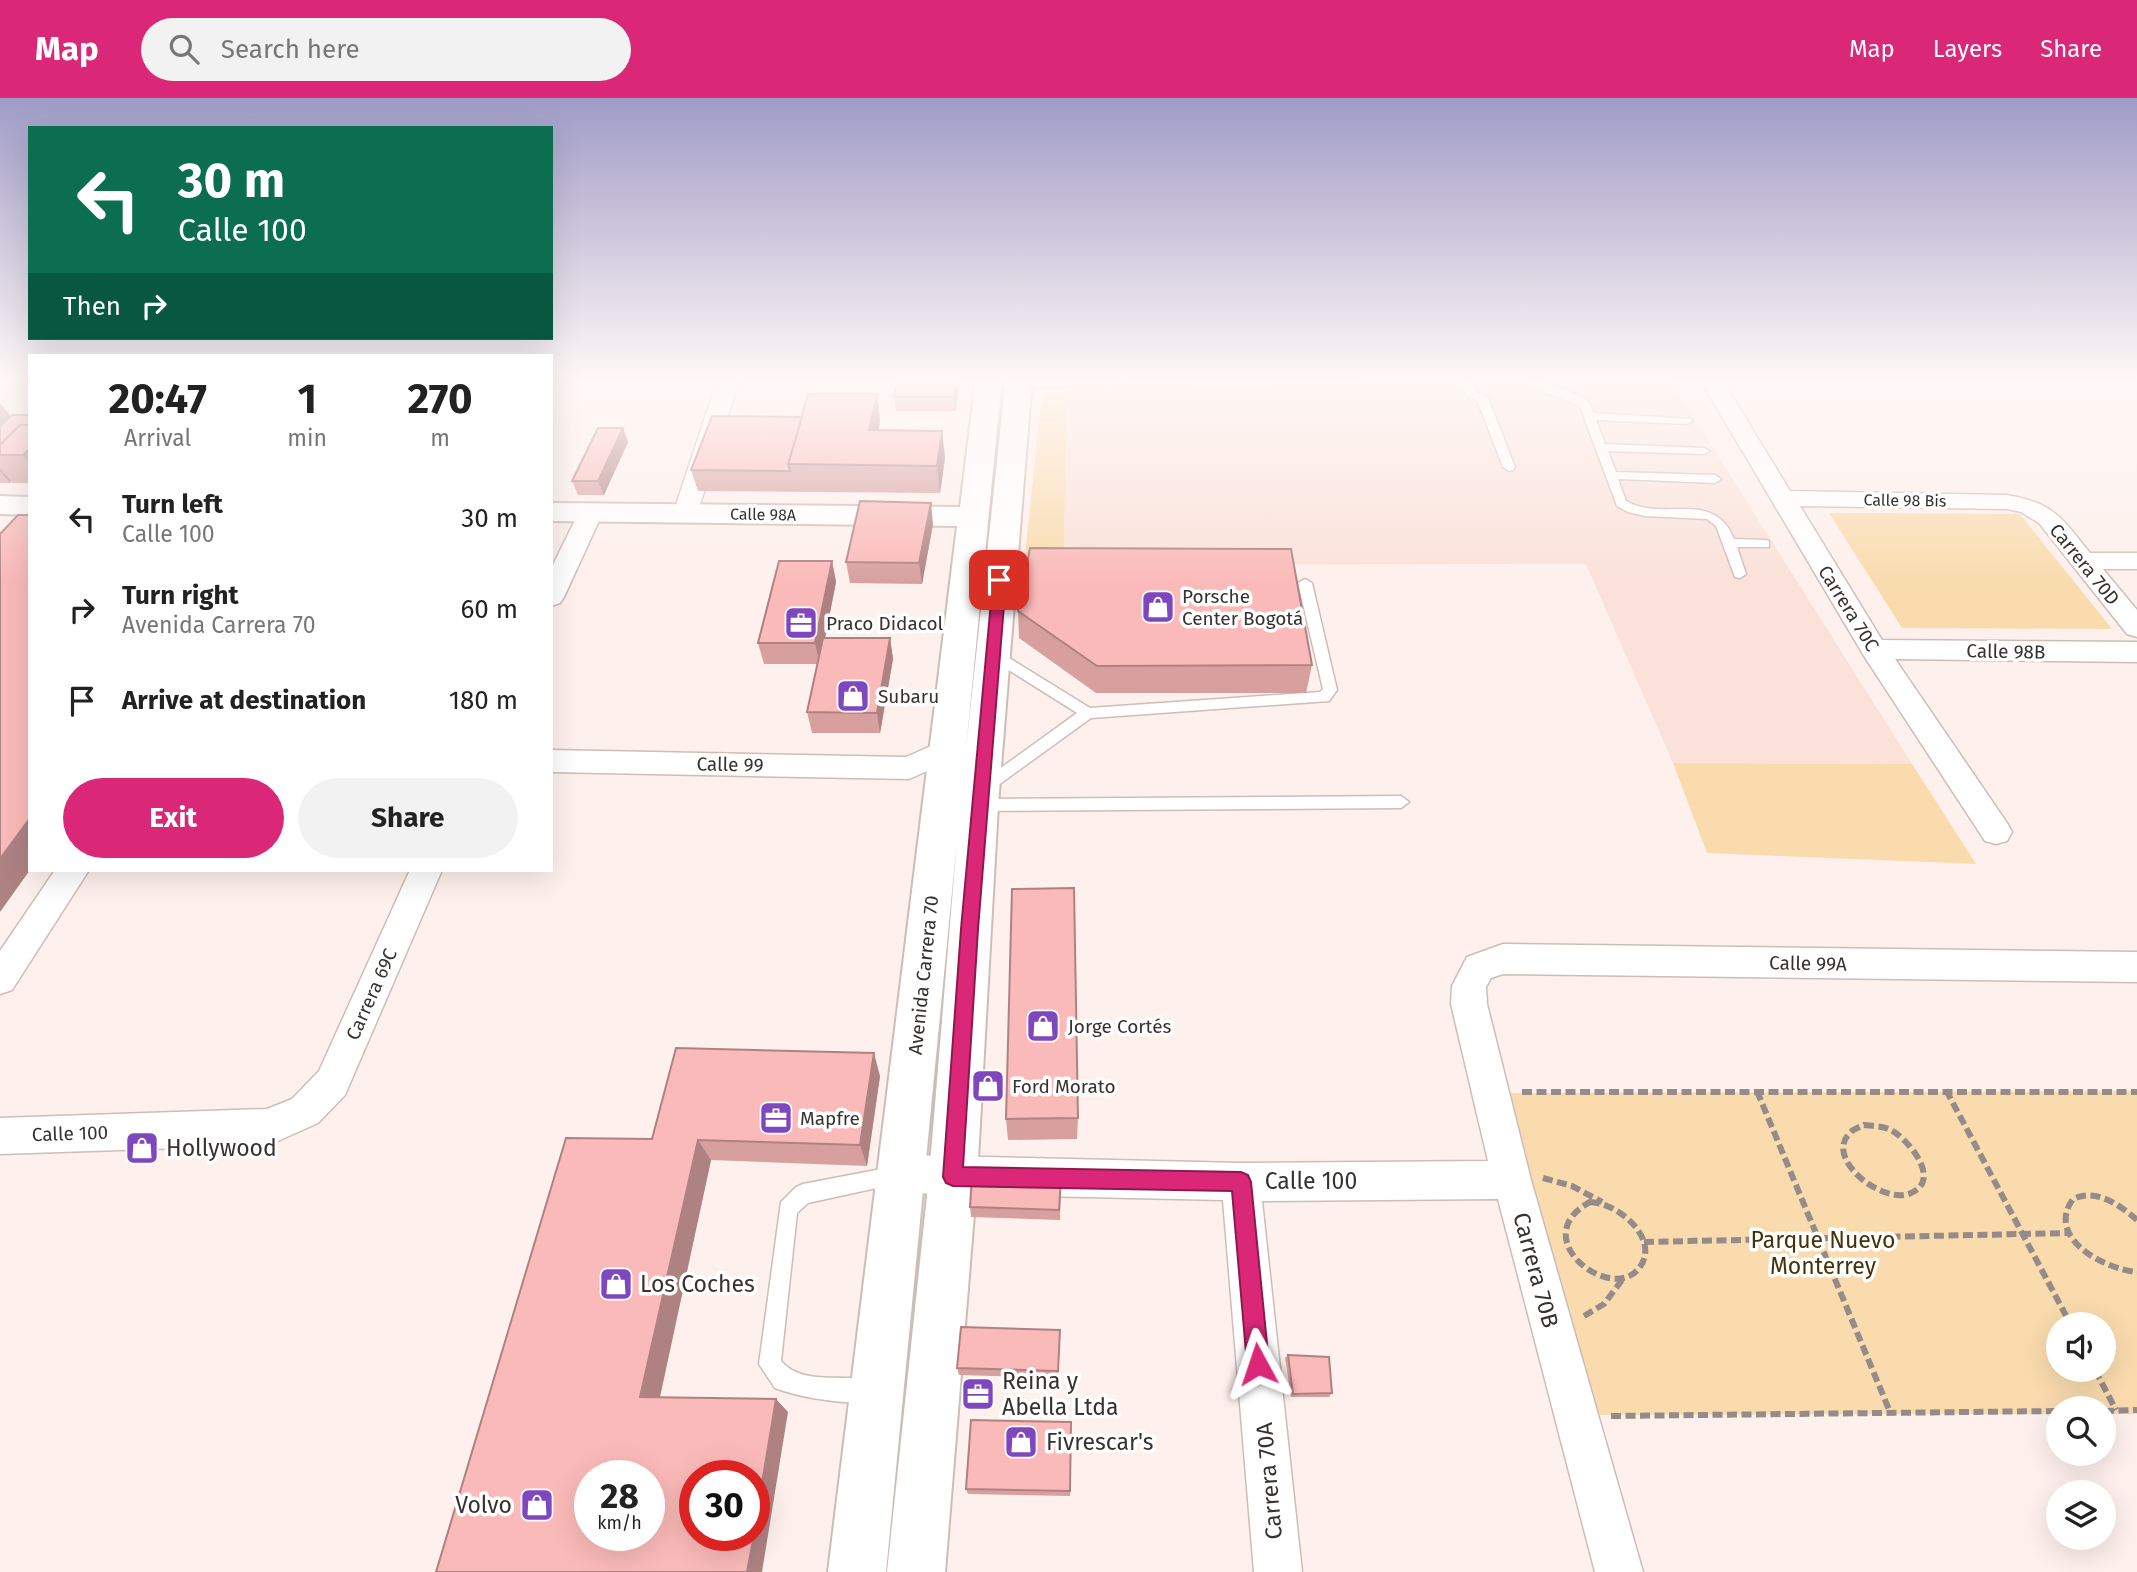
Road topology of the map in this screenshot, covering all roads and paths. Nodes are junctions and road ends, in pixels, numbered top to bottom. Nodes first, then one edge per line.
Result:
1 (707, 447) edge
2 (993, 447) edge
3 (1007, 447) edge
4 (1501, 447) edge
5 (1601, 447) joint
6 (1751, 447) edge
7 (1704, 451) dead end
8 (1509, 467) dead end
9 (1611, 475) junction
10 (1714, 479) dead end
11 (1782, 498) junction
12 (0, 505) edge
13 (28, 506) edge
14 (2028, 506) joint
15 (553, 512) edge
16 (591, 512) junction
17 (1732, 513) dead end
18 (685, 514) junction
19 (1701, 514) junction
20 (974, 517) junction
21 (1727, 543) junction
22 (1765, 544) dead end
23 (2137, 561) edge
24 (2091, 570) junction
25 (1740, 574) dead end
26 (2137, 580) edge
27 (1305, 583) dead end
28 (553, 593) edge
29 (2134, 620) edge
30 (1874, 649) junction
31 (2137, 652) edge
32 (993, 654) junction
33 (1088, 713) junction
34 (553, 761) edge
35 (952, 780) junction
36 (1401, 802) dead end
37 (1996, 832) dead end
38 (72, 872) edge
39 (425, 872) edge
40 (1479, 967) joint
41 (2135, 969) edge
42 (0, 979) edge
43 (1946, 1090) junction
44 (1757, 1091) junction
45 (1515, 1092) dead end
46 (2137, 1092) edge
47 (305, 1111) joint
48 (1853, 1128) joint
49 (0, 1136) edge
50 (901, 1174) junction
51 (953, 1177) junction
52 (1524, 1179) junction
53 (1241, 1182) junction
54 (1603, 1202) junction
55 (2137, 1220) edge
56 (2069, 1233) junction
57 (2022, 1234) junction
58 (1818, 1238) junction
59 (1644, 1242) junction
60 (2137, 1272) edge
61 (1623, 1279) junction
62 (2064, 1312) edge
63 (1574, 1317) dead end
64 (877, 1392) junction
65 (2116, 1410) edge
66 (2137, 1410) edge
67 (2046, 1411) edge
68 (1890, 1412) junction
69 (1575, 1416) junction
70 (857, 1572) edge
71 (916, 1572) edge
72 (1278, 1572) edge
73 (1619, 1572) edge

1 - 18 street
2 - 20 street, Avenida Carrera 70
3 - 32 street, Avenida Carrera 70
4 - 8 lane
5 - 7 lane
5 - 9 lane
6 - 11 street, Carrera 70C
9 - 10 lane
9 - 19 lane
11 - 14 street, Calle 98 Bis
11 - 30 street, Carrera 70C
12 - 13 street
14 - 24 street, Carrera 70D
15 - 16 street, Calle 98A
16 - 18 street, Calle 98A
16 - 28 street
17 - 19 lane
18 - 20 street, Calle 98A
19 - 21 lane
20 - 35 street, Avenida Carrera 70
21 - 22 lane
21 - 25 lane
23 - 24 street
24 - 26 street
24 - 29 street, Carrera 70D
27 - 33 lane
30 - 31 street, Calle 98B
30 - 37 street, Carrera 70C
32 - 33 lane
32 - 35 street, Avenida Carrera 70
33 - 35 lane
34 - 35 street, Calle 99
35 - 36 lane
35 - 50 street, Avenida Carrera 70
35 - 51 street, Avenida Carrera 70
38 - 42 street
39 - 47 street, Carrera 69C
40 - 41 street, Calle 99A
40 - 52 street, Carrera 70B
43 - 44 path
43 - 46 path
43 - 57 path
44 - 45 path
44 - 58 path
47 - 49 street, Calle 100
48 - 48 path
50 - 51 street, Calle 100
50 - 64 street, Avenida Carrera 70
50 - 64 lane
51 - 53 street, Calle 100
51 - 71 street, Avenida Carrera 70
52 - 53 street, Calle 100
52 - 54 path
52 - 69 street, Carrera 70B
53 - 72 street, Carrera 70A
54 - 59 path
54 - 61 path
55 - 56 path
56 - 57 path
56 - 60 path
57 - 58 path
57 - 62 path
58 - 59 path
58 - 68 path
59 - 61 path
61 - 63 path
64 - 70 street, Avenida Carrera 70
65 - 66 path
67 - 68 path
68 - 69 path
69 - 73 street, Carrera 70B

